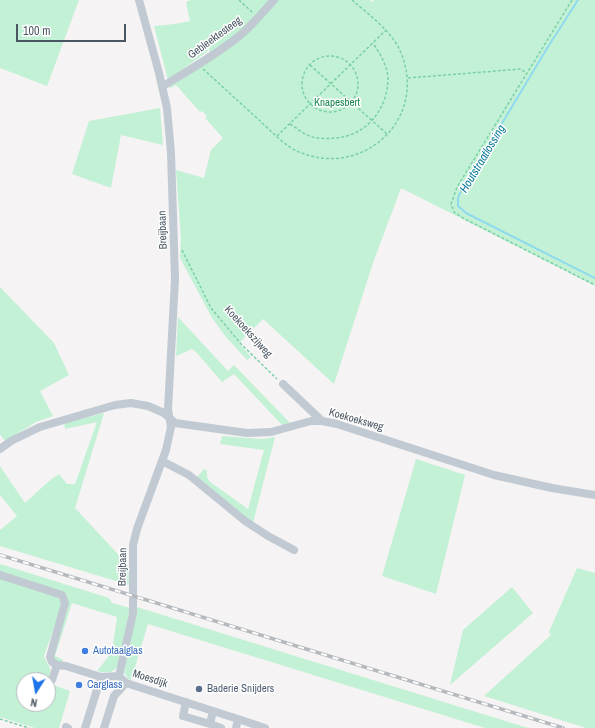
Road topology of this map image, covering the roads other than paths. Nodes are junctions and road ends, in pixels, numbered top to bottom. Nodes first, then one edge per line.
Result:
1 (139, 0) edge
2 (274, 0) edge
3 (163, 86) junction
4 (283, 384) road end
5 (170, 418) junction
6 (322, 421) junction
7 (0, 449) edge
8 (162, 461) junction
9 (595, 495) edge
10 (294, 550) dead end
11 (0, 575) edge
12 (57, 665) junction
13 (55, 672) edge
14 (119, 676) junction
15 (101, 677) junction
16 (126, 683) junction
17 (186, 702) junction
18 (213, 711) junction
19 (238, 719) junction
20 (210, 724) junction
21 (85, 728) edge
22 (104, 728) edge
23 (221, 728) edge
24 (236, 728) edge
25 (265, 728) edge

1 - 3 street, Breijbaan
2 - 3 street, Gebleektesteeg
3 - 5 street, Breijbaan
4 - 6 street
5 - 6 street, Koekoeksweg
5 - 7 street, Koekoeksweg
5 - 8 street, Breijbaan
6 - 9 street, Koekoeksweg
8 - 10 street
8 - 14 street, Breijbaan
11 - 12 street
12 - 13 street
12 - 15 street, Moesdijk
14 - 15 street, Moesdijk
14 - 16 street, Moesdijk
15 - 21 street
16 - 17 street, Moesdijk
16 - 22 street
17 - 18 street, Moesdijk
17 - 20 street
18 - 19 street, Moesdijk
18 - 20 street
19 - 24 street
19 - 25 street, Moesdijk
20 - 23 street

